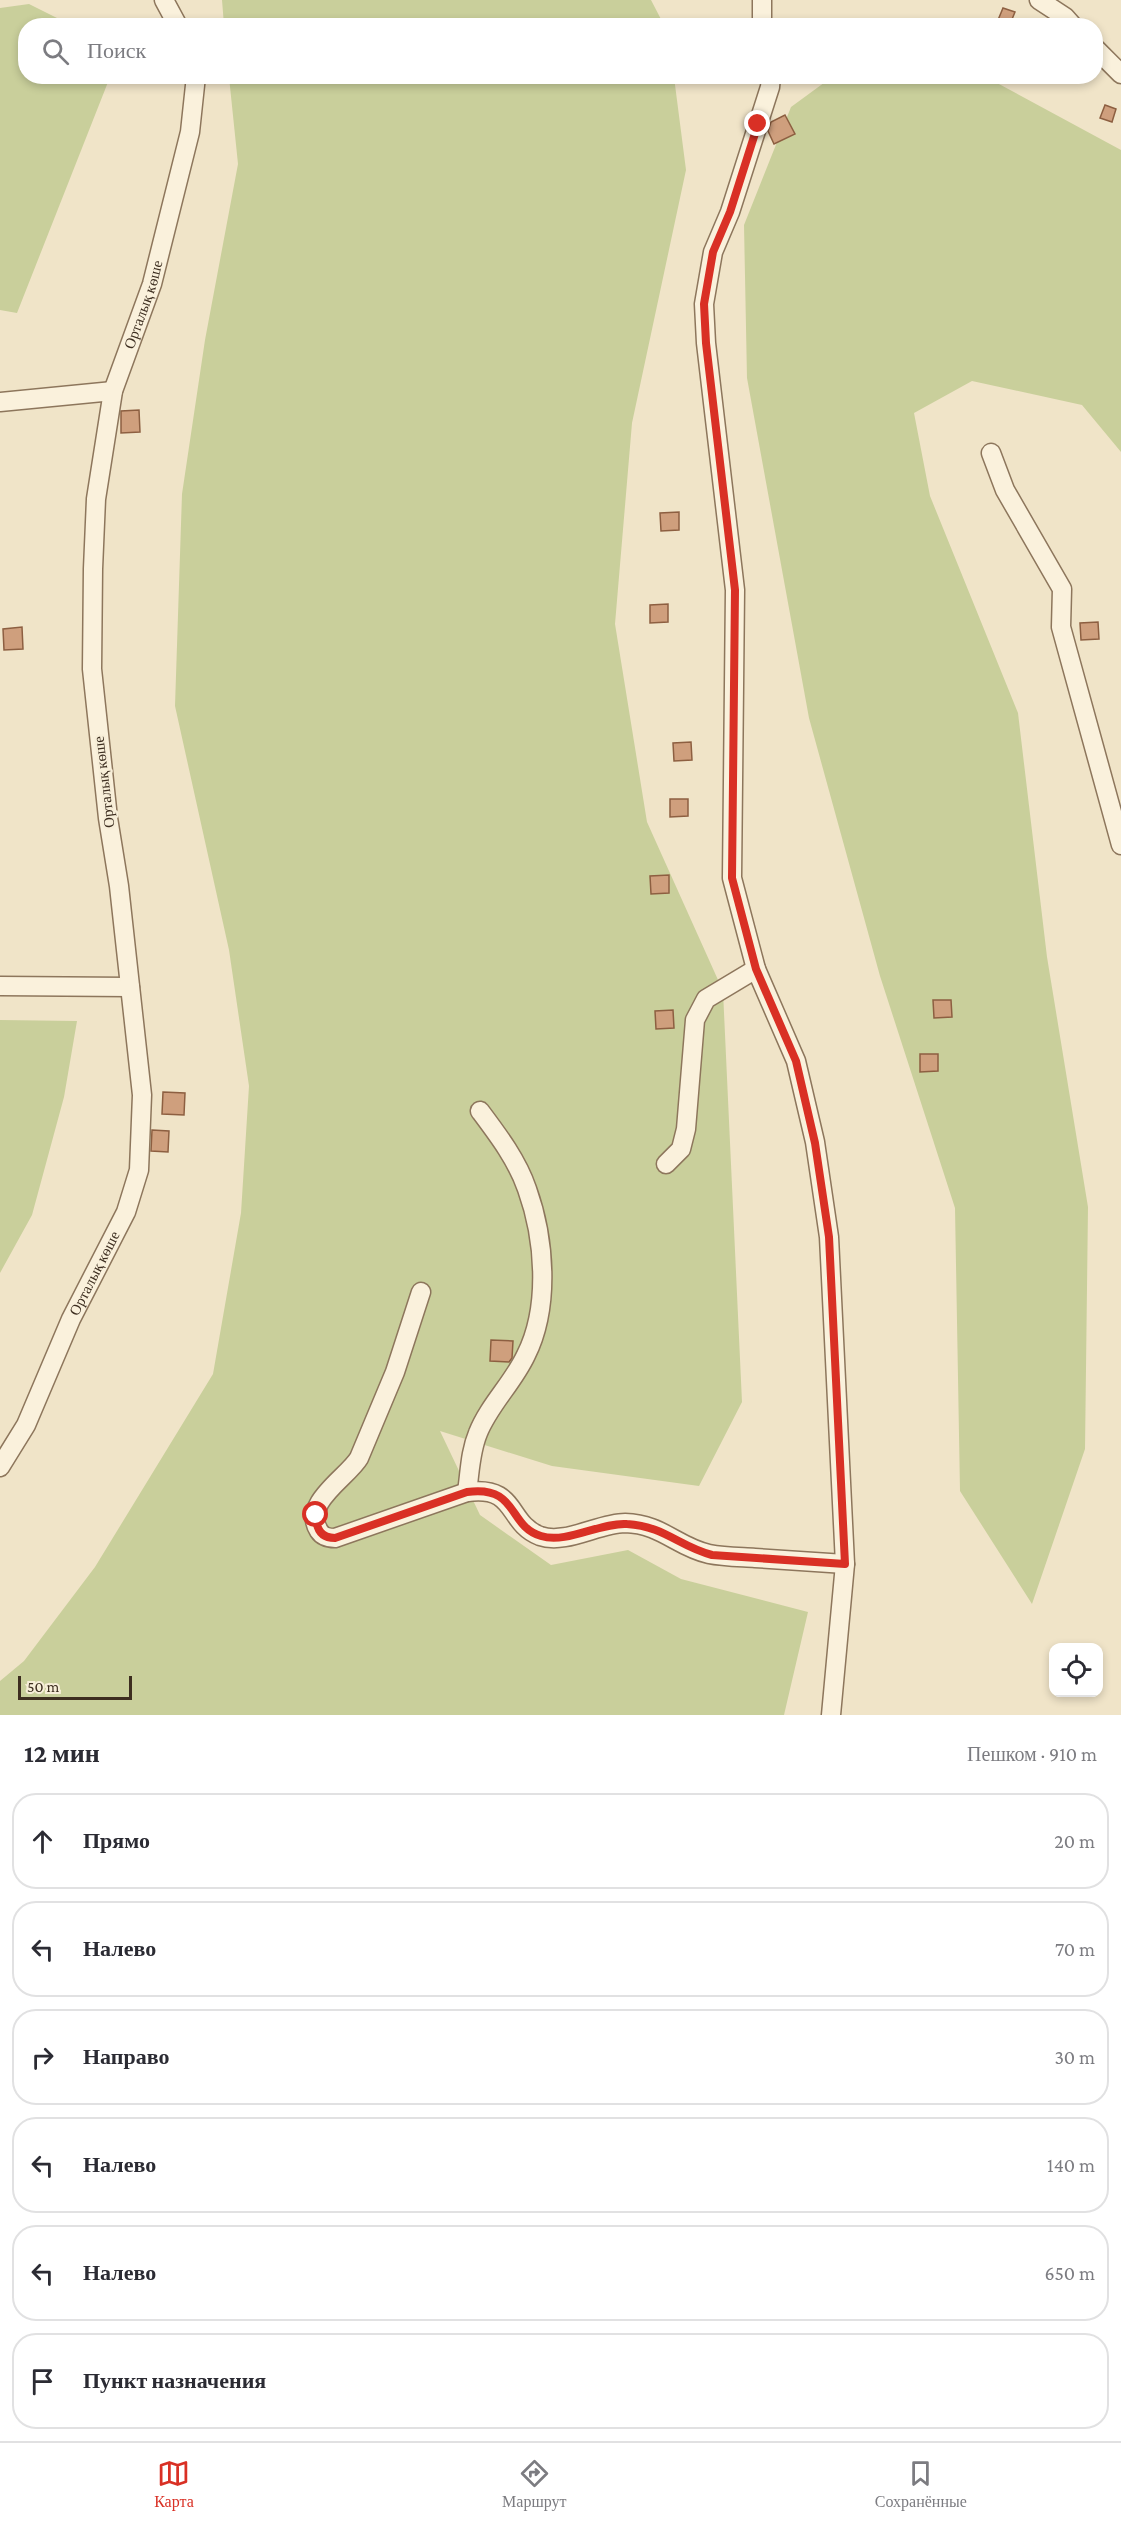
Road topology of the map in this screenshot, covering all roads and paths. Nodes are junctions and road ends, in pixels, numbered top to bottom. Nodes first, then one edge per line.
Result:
1 (164, 0) edge
2 (762, 0) edge
3 (1039, 0) edge
4 (174, 18) edge
5 (762, 18) edge
6 (1066, 18) edge
7 (1103, 57) edge
8 (1121, 74) edge
9 (195, 84) edge
10 (770, 84) edge
11 (113, 392) junction
12 (0, 402) edge
13 (991, 453) dead end
14 (1121, 845) edge
15 (756, 969) junction
16 (0, 986) edge
17 (130, 987) junction
18 (480, 1111) dead end
19 (666, 1164) dead end
20 (421, 1292) dead end
21 (0, 1467) edge
22 (467, 1492) junction
23 (845, 1564) junction
24 (831, 1715) edge

1 - 4 street
2 - 5 street
3 - 6 street
7 - 8 street
9 - 11 street, Орталық көше
10 - 15 street
11 - 12 street
11 - 17 street, Орталық көше
13 - 14 street
15 - 19 street
15 - 23 street
16 - 17 street
17 - 21 street, Орталық көше
18 - 22 street
20 - 22 street
22 - 23 street
23 - 24 street

